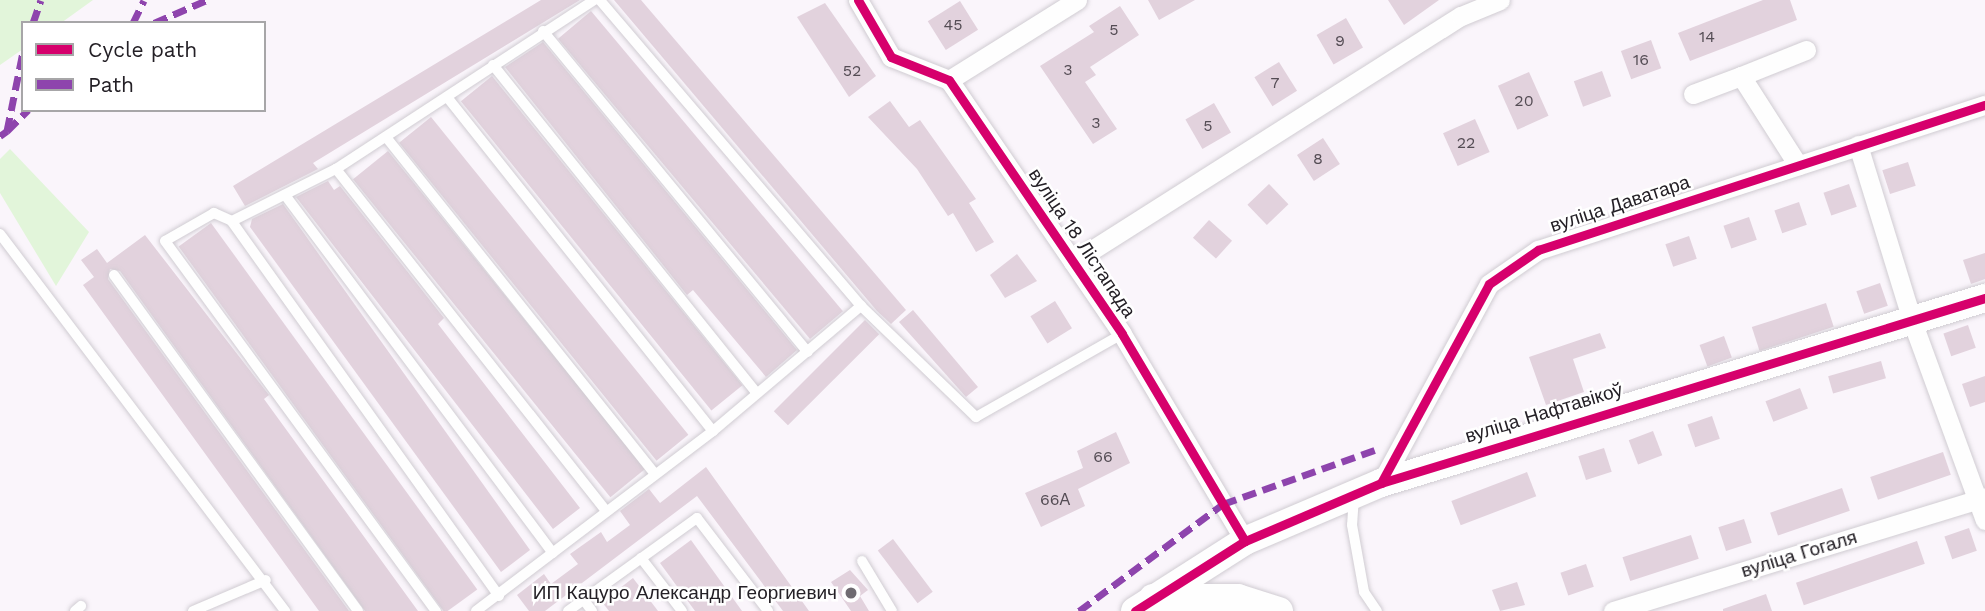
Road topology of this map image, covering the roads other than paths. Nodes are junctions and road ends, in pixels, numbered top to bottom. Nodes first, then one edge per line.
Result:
1 (594, 0) edge
2 (600, 0) edge
3 (858, 0) edge
4 (1077, 0) edge
5 (1500, 0) edge
6 (1456, 8) edge
7 (543, 31) junction
8 (1806, 50) dead end
9 (493, 65) junction
10 (1741, 76) junction
11 (949, 80) junction
12 (1693, 94) dead end
13 (447, 97) junction
14 (1985, 105) edge
15 (386, 137) junction
16 (1858, 145) junction
17 (1798, 165) junction
18 (336, 169) junction
19 (285, 195) junction
20 (232, 221) junction
21 (0, 234) edge
22 (1073, 262) junction
23 (114, 275) dead end
24 (1985, 298) edge
25 (861, 306) junction
26 (1912, 321) junction
27 (1122, 334) junction
28 (808, 352) junction
29 (755, 391) junction
30 (713, 431) junction
31 (654, 473) junction
32 (1381, 483) junction
33 (1354, 493) junction
34 (1981, 498) edge
35 (606, 511) junction
36 (1985, 520) edge
37 (1245, 541) junction
38 (553, 553) junction
39 (641, 558) junction
40 (862, 561) dead end
41 (266, 580) junction
42 (499, 596) junction
43 (583, 599) junction
44 (1144, 604) edge
45 (1241, 605) edge
46 (193, 611) edge
47 (285, 611) edge
48 (358, 611) edge
49 (436, 611) edge
50 (476, 611) edge
51 (568, 611) edge
52 (592, 611) edge
53 (682, 611) edge
54 (768, 611) edge
55 (892, 611) edge
56 (1279, 611) edge
57 (1377, 611) edge
58 (1613, 611) edge

1 - 7 lane
2 - 25 lane
3 - 11 street
4 - 11 street
5 - 6 street, вуліца 18 Лістапада
6 - 22 street, вуліца 18 Лістапада
7 - 9 lane
7 - 28 lane
8 - 10 street
9 - 13 lane
9 - 29 lane
10 - 12 street
10 - 17 street
11 - 22 street, вуліца 18 Лістапада
13 - 15 lane
13 - 30 lane
14 - 16 street, вуліца Даватара
15 - 18 lane
15 - 31 lane
16 - 17 street, вуліца Даватара
16 - 26 street
17 - 32 street, вуліца Даватара
18 - 19 lane
18 - 35 lane
19 - 20 lane
19 - 38 lane
20 - 42 lane
20 - 49 lane
21 - 41 lane
22 - 27 street, вуліца 18 Лістапада
23 - 48 lane
24 - 26 street, вуліца Нафтавікоў
25 - 27 lane
25 - 28 lane
26 - 32 street, вуліца Нафтавікоў
26 - 34 street
27 - 37 street, вуліца 18 Лістапада
28 - 29 lane
29 - 30 lane
30 - 31 lane
31 - 35 lane
32 - 33 street, вуліца Нафтавікоў
33 - 37 street, вуліца Нафтавікоў
33 - 57 lane
34 - 36 street
34 - 58 street, вуліца Гогаля
35 - 38 lane
37 - 44 street, вуліца Нафтавікоў
38 - 42 lane
39 - 43 lane
39 - 53 lane
39 - 54 lane
40 - 55 lane
41 - 46 lane
41 - 47 lane
42 - 50 lane
43 - 51 lane
43 - 52 lane
44 - 45 street
45 - 56 street

